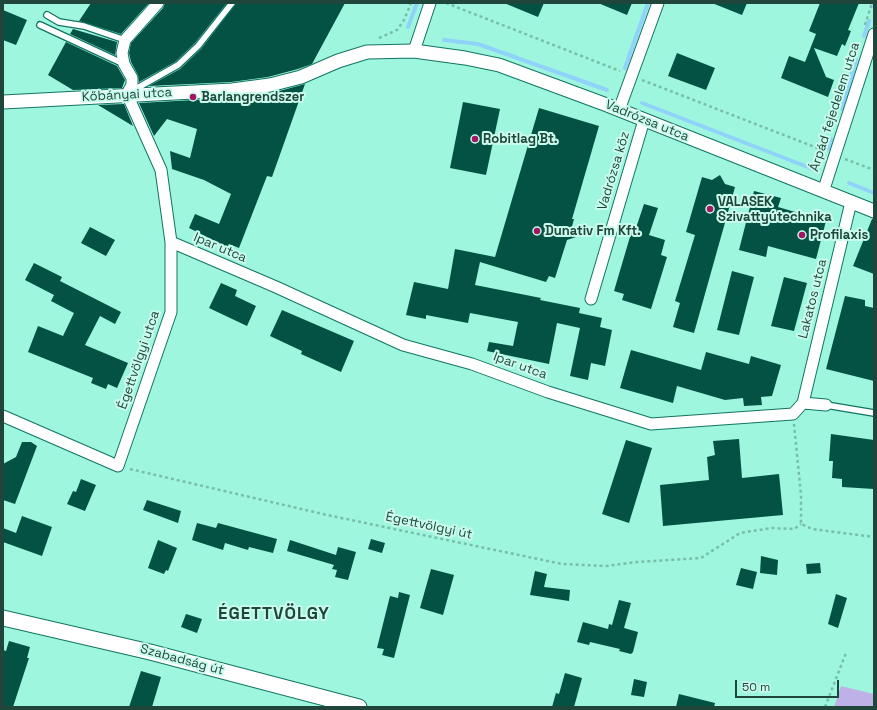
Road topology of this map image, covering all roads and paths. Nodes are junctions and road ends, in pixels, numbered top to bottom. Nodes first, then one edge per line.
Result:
1 (158, 3) edge
2 (232, 3) edge
3 (411, 3) edge
4 (430, 3) edge
5 (446, 3) edge
6 (658, 3) edge
7 (47, 15) dead end
8 (40, 25) dead end
9 (874, 34) edge
10 (375, 39) dead end
11 (125, 40) junction
12 (414, 51) junction
13 (124, 64) junction
14 (631, 76) junction
15 (127, 94) junction
16 (3, 102) edge
17 (619, 110) junction
18 (644, 120) junction
19 (835, 155) junction
20 (874, 170) edge
21 (824, 189) junction
22 (851, 202) junction
23 (874, 211) edge
24 (171, 242) junction
25 (590, 299) dead end
26 (803, 403) junction
27 (826, 405) joint
28 (874, 413) edge
29 (793, 414) junction
30 (3, 416) edge
31 (118, 466) junction
32 (801, 524) junction
33 (874, 537) edge
34 (3, 618) edge
35 (846, 653) dead end
36 (359, 707) edge
37 (824, 707) edge

1 - 11 street
2 - 15 lane
3 - 10 path
4 - 12 street
5 - 14 path
6 - 14 street
7 - 11 lane
8 - 13 lane
9 - 19 street, Árpád fejedelem utca
11 - 13 street
12 - 15 street, Kőbányai utca
12 - 17 street, Vadrózsa utca
13 - 15 street
14 - 17 street
14 - 19 path
15 - 16 street, Kőbányai utca
15 - 24 street, Égettvölgyi utca
17 - 18 street, Vadrózsa utca
18 - 21 street, Vadrózsa utca
18 - 25 street, Vadrózsa köz
19 - 20 path
19 - 21 street, Árpád fejedelem utca
21 - 22 street, Vadrózsa utca
22 - 23 street, Vadrózsa utca
22 - 26 street, Lakatos utca
24 - 29 street, Ipar utca
24 - 31 street, Égettvölgyi utca
26 - 27 street
26 - 29 street
27 - 28 lane
29 - 32 path
30 - 31 street
31 - 32 path, Égettvölgyi út
32 - 33 path
34 - 36 main road, Szabadság út
35 - 37 path

